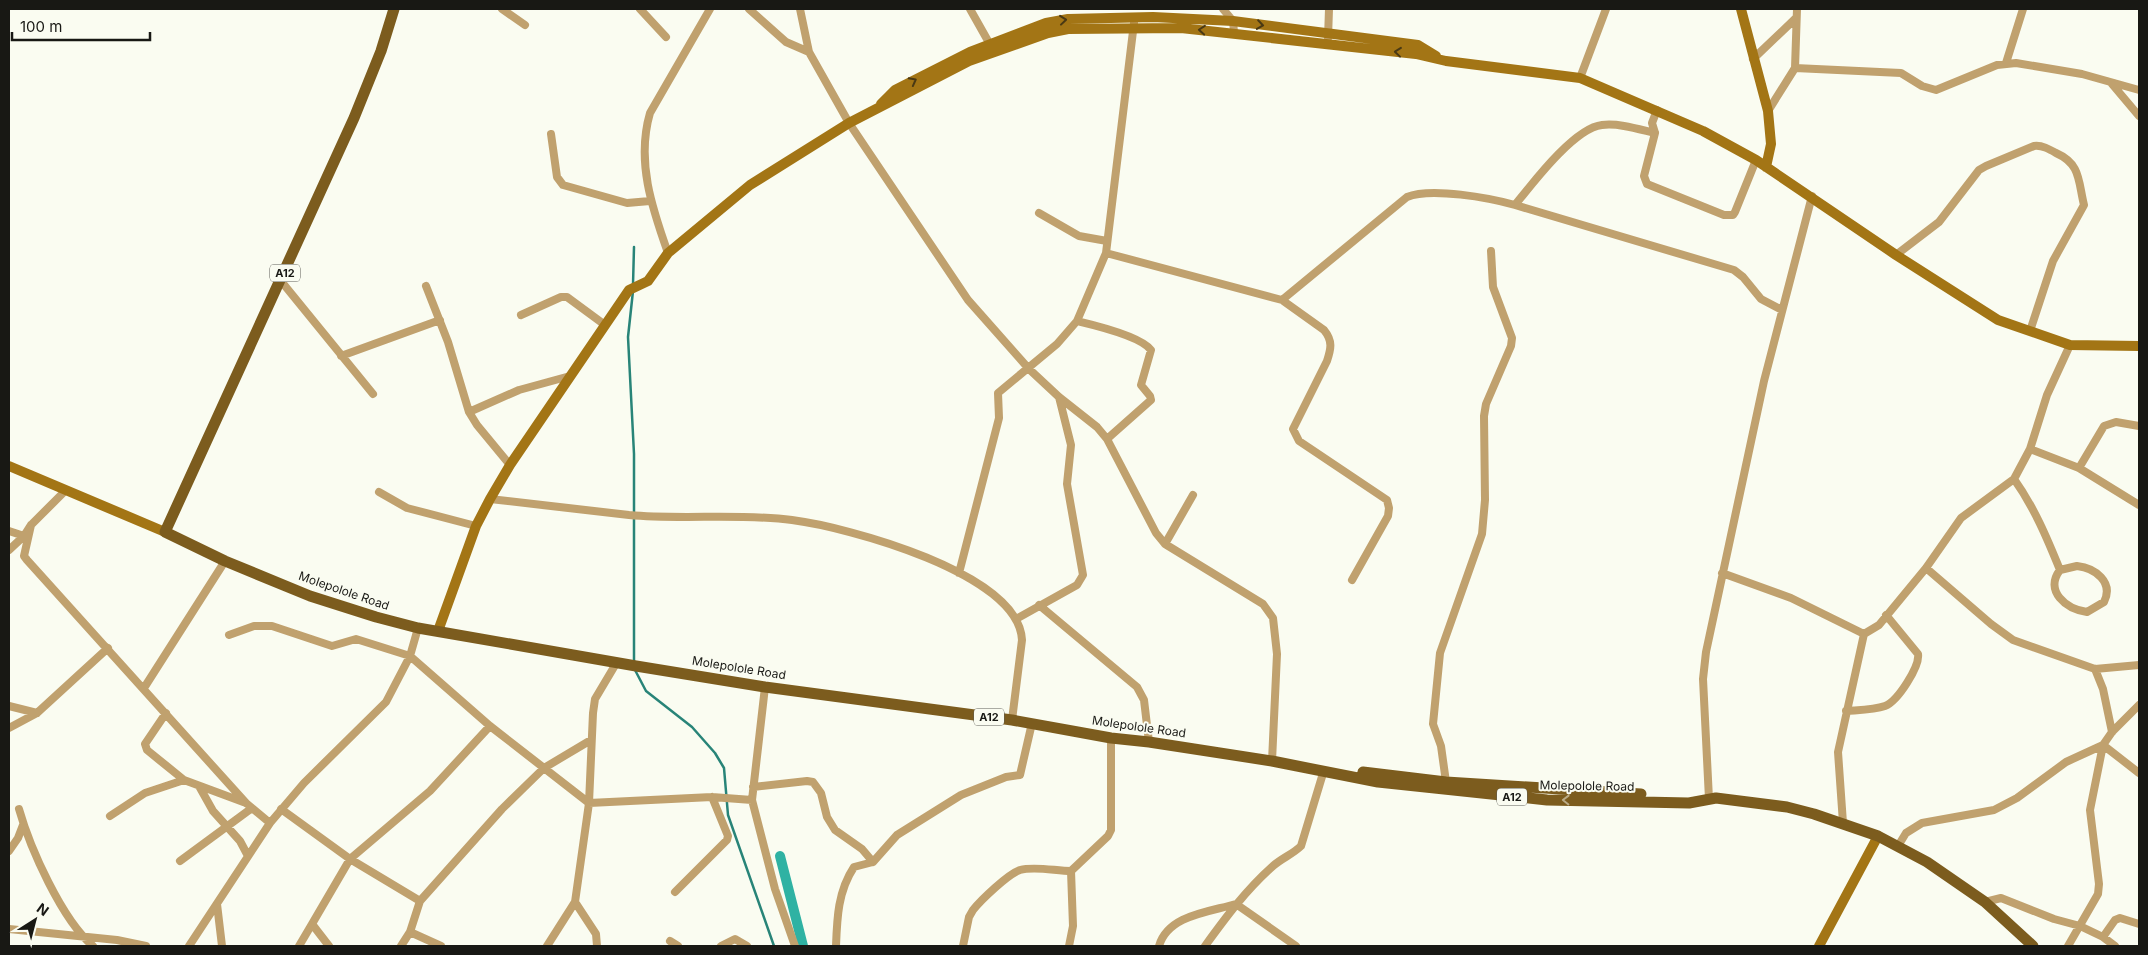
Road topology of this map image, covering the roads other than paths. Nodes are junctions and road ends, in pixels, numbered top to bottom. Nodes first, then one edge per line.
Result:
1 (394, 9) edge
2 (502, 9) edge
3 (640, 9) edge
4 (710, 9) edge
5 (749, 9) edge
6 (800, 9) edge
7 (970, 9) edge
8 (1223, 9) edge
9 (1329, 9) edge
10 (1606, 9) edge
11 (1741, 9) edge
12 (1797, 9) edge
13 (2024, 9) edge
14 (1154, 13) edge
15 (1796, 18) junction
16 (1233, 21) junction
17 (1135, 22) junction
18 (525, 25) dead end
19 (1234, 32) junction
20 (666, 37) dead end
21 (1328, 39) junction
22 (992, 48) junction
23 (809, 52) junction
24 (1753, 59) junction
25 (2006, 63) junction
26 (1794, 68) junction
27 (1580, 78) junction
28 (2112, 84) junction
29 (2139, 90) edge
30 (1657, 110) junction
31 (1768, 111) junction
32 (2139, 116) edge
33 (849, 123) junction
34 (1655, 133) junction
35 (550, 134) dead end
36 (1756, 160) junction
37 (1766, 167) junction
38 (1812, 196) junction
39 (650, 201) junction
40 (1515, 205) junction
41 (1039, 213) dead end
42 (1107, 241) junction
43 (1491, 251) dead end
44 (668, 253) junction
45 (1106, 253) junction
46 (1896, 255) junction
47 (281, 281) junction
48 (426, 286) dead end
49 (1282, 300) junction
50 (1782, 310) junction
51 (521, 315) dead end
52 (440, 320) junction
53 (1077, 321) junction
54 (605, 324) junction
55 (2030, 331) junction
56 (2070, 344) junction
57 (2139, 346) edge
58 (341, 356) junction
59 (1029, 369) junction
60 (570, 376) junction
61 (373, 394) dead end
62 (1059, 397) junction
63 (469, 412) junction
64 (2139, 426) edge
65 (1107, 439) junction
66 (2030, 449) junction
67 (510, 465) junction
68 (9, 466) edge
69 (2079, 468) junction
70 (2014, 479) junction
71 (65, 491) junction
72 (379, 492) dead end
73 (1193, 495) dead end
74 (490, 499) junction
75 (2139, 504) edge
76 (32, 525) junction
77 (476, 526) junction
78 (9, 531) edge
79 (165, 532) junction
80 (24, 536) junction
81 (15, 543) junction
82 (1165, 544) junction
83 (9, 550) edge
84 (24, 556) junction
85 (225, 561) junction
86 (1926, 568) junction
87 (2060, 570) junction
88 (959, 573) junction
89 (1722, 573) junction
90 (1352, 580) dead end
91 (1039, 606) junction
92 (1886, 615) junction
93 (1016, 619) junction
94 (418, 628) junction
95 (438, 631) junction
96 (1864, 634) junction
97 (230, 635) dead end
98 (108, 648) junction
99 (410, 656) junction
100 (617, 662) junction
101 (2139, 664) edge
102 (2095, 669) junction
103 (766, 686) junction
104 (144, 688) junction
105 (2139, 705) edge
106 (9, 706) edge
107 (1846, 711) junction
108 (37, 713) junction
109 (166, 713) junction
110 (1012, 720) junction
111 (1032, 723) junction
112 (490, 726) junction
113 (9, 728) edge
114 (2112, 732) junction
115 (1111, 738) junction
116 (591, 740) junction
117 (1148, 742) junction
118 (2104, 745) junction
119 (1272, 761) junction
120 (544, 768) junction
121 (1324, 770) junction
122 (2139, 773) edge
123 (184, 780) junction
124 (1446, 782) junction
125 (199, 786) junction
126 (752, 787) junction
127 (712, 797) junction
128 (1705, 799) junction
129 (752, 800) junction
130 (589, 804) junction
131 (249, 805) junction
132 (18, 809) dead end
133 (281, 809) junction
134 (110, 816) dead end
135 (270, 823) junction
136 (1843, 823) junction
137 (23, 826) junction
138 (227, 827) junction
139 (1878, 836) junction
140 (1898, 846) junction
141 (9, 851) edge
142 (248, 856) junction
143 (350, 859) junction
144 (180, 861) dead end
145 (873, 862) junction
146 (1071, 871) junction
147 (675, 892) dead end
148 (420, 901) junction
149 (575, 902) junction
150 (1986, 902) junction
151 (217, 904) junction
152 (1236, 904) junction
153 (312, 924) junction
154 (2139, 924) edge
155 (2080, 926) junction
156 (9, 929) edge
157 (410, 932) junction
158 (80, 936) junction
159 (2103, 937) junction
160 (670, 941) dead end
161 (93, 946) edge
162 (146, 946) edge
163 (189, 946) edge
164 (222, 946) edge
165 (299, 946) edge
166 (329, 946) edge
167 (401, 946) edge
168 (441, 946) edge
169 (547, 946) edge
170 (597, 946) edge
171 (678, 946) edge
172 (721, 946) edge
173 (747, 946) edge
174 (794, 946) edge
175 (836, 946) edge
176 (963, 946) edge
177 (1068, 946) edge
178 (1159, 946) edge
179 (1205, 946) edge
180 (1296, 946) edge
181 (1819, 946) edge
182 (2033, 946) edge
183 (2068, 946) edge
184 (2114, 946) edge

1 - 47 main road, A12
2 - 18 street
3 - 20 street
4 - 39 street
5 - 23 street
6 - 23 street
7 - 22 street
8 - 16 street
9 - 21 street
10 - 27 street
11 - 24 street
12 - 15 street
13 - 25 street
14 - 16 street
14 - 17 street
15 - 24 street
15 - 26 street
16 - 19 street
16 -> 21 street
19 -> 17 street
17 - 22 street
17 - 42 street
19 - 21 street
21 - 27 street
22 - 33 street
23 - 33 street
24 - 31 street
25 - 26 street
25 - 28 street
26 - 31 street
27 - 30 street
28 - 29 street
28 - 32 street
30 - 34 street
30 - 36 street
31 - 37 street
33 - 44 street
33 - 59 street
34 - 36 street
34 - 40 street
35 - 39 street
36 - 37 street
37 - 38 street
38 - 46 street
38 - 50 street
39 - 44 street
40 - 49 street
40 - 50 street
41 - 42 street
42 - 45 street
43 - 124 street
44 - 54 street
45 - 49 street
45 - 53 street
46 - 55 street
46 - 55 street
47 - 58 street
47 - 79 main road, A12
48 - 52 street
49 - 90 street
50 - 89 street
51 - 54 street
52 - 58 street
52 - 63 street
53 - 59 street
53 - 65 street
54 - 60 street
55 - 56 street
56 - 57 street
56 - 66 street
58 - 61 street
59 - 62 street
59 - 88 street
60 - 63 street
60 - 67 street
62 - 65 street
62 - 91 street
63 - 67 street
64 - 69 street
65 - 82 street
66 - 69 street
66 - 70 street
67 - 74 street
68 - 71 street
69 - 75 street
70 - 86 street
70 - 87 street
71 - 76 street
71 - 79 street
72 - 77 street
73 - 82 street
74 - 77 street
74 - 88 street
76 - 80 street
76 - 84 street
77 - 95 street
78 - 80 street
79 - 85 main road, Molepolole Road / A12
80 - 81 street
81 - 83 street
81 - 84 street
82 - 119 street
84 - 98 street
85 - 94 main road, Molepolole Road / A12
85 - 104 street
86 - 92 street
86 - 102 street
87 - 87 street
88 - 93 street
89 - 96 street
89 - 128 street
91 - 93 street
91 - 117 street
92 - 96 street
92 - 107 street
93 - 110 street
94 - 95 main road, Molepolole Road / A12
94 - 99 street
95 - 100 main road, Molepolole Road / A12
96 - 107 street
97 - 99 street
98 - 104 street
98 - 108 street
99 - 112 street
99 - 133 street
100 - 103 main road, Molepolole Road / A12
100 - 116 street
101 - 102 street
102 - 114 street
103 - 110 main road, Molepolole Road / A12
103 - 126 street
104 - 109 street
105 - 114 street
106 - 108 street
107 - 136 street
108 - 113 street
109 - 123 street
109 - 131 street
110 - 111 main road, Molepolole Road / A12
111 - 115 main road, Molepolole Road / A12
111 - 145 street
112 - 120 street
112 - 143 street
114 - 118 street
115 - 117 main road, Molepolole Road / A12
115 - 146 street
116 - 120 street
116 - 130 street
117 - 119 main road, Molepolole Road / A12
118 - 122 street
118 - 140 street
118 - 155 street
119 - 121 main road, Molepolole Road / A12
120 - 130 street
120 - 148 street
121 - 124 main road, Molepolole Road / A12
128 -> 121 main road, Molepolole Road / A12
121 - 152 street
123 - 125 street
123 - 134 street
124 - 128 main road, Molepolole Road / A12
125 - 131 street
125 - 138 street
126 - 129 street
126 - 145 street
127 - 129 street
127 - 130 street
127 - 147 street
128 - 136 main road, Molepolole Road / A12
129 - 174 street
130 - 149 street
131 - 135 street
131 - 138 street
132 - 137 street
133 - 135 street
133 - 143 street
135 - 142 street
136 - 139 main road, Molepolole Road / A12
137 - 141 street
137 - 158 street
138 - 142 street
138 - 144 street
139 - 140 main road, Molepolole Road / A12
139 - 181 street
140 - 150 main road, Molepolole Road / A12
142 - 151 street
143 - 148 street
143 - 153 street
145 - 175 street
146 - 176 street
146 - 177 street
148 - 157 street
149 - 169 street
149 - 170 street
150 - 155 street
150 - 182 main road, Molepolole Road / A12
151 - 163 street
151 - 164 street
152 - 178 street
152 - 179 street
152 - 180 street
153 - 165 street
153 - 166 street
154 - 159 street
155 - 159 street
155 - 183 street
156 - 158 street
157 - 167 street
157 - 168 street
158 - 161 street
158 - 162 street
159 - 184 street
160 - 171 street
172 - 173 street

